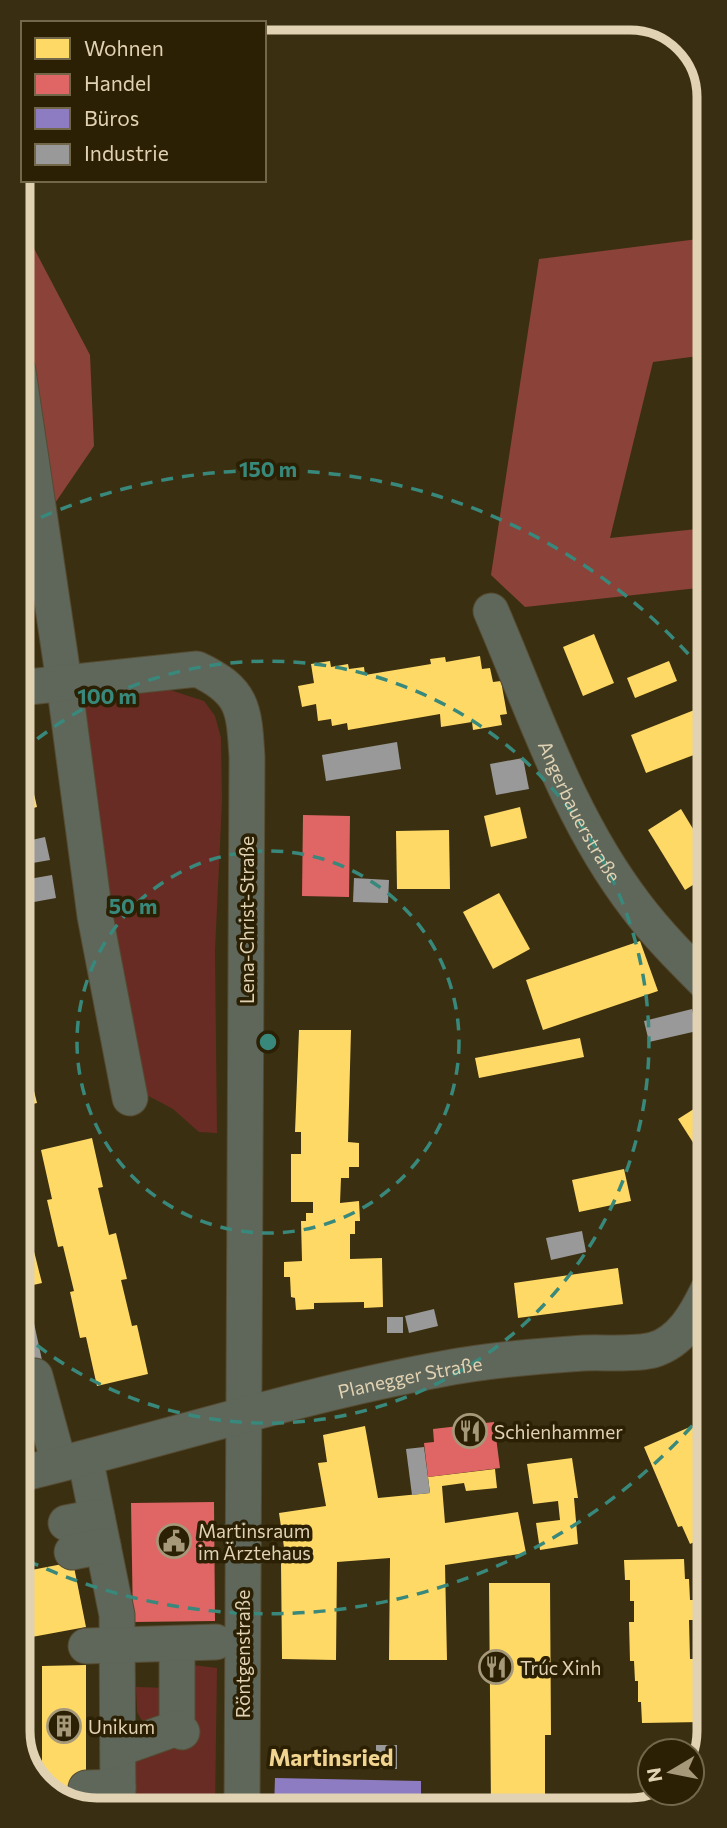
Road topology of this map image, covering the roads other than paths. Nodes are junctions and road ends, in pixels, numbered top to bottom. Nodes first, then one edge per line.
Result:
1 (30, 453) edge
2 (491, 611) dead end
3 (64, 682) junction
4 (30, 687) edge
5 (697, 973) edge
6 (130, 1098) dead end
7 (697, 1316) edge
8 (35, 1376) dead end
9 (243, 1415) junction
10 (82, 1463) junction
11 (30, 1472) edge
12 (216, 1642) dead end
13 (177, 1644) junction
14 (101, 1646) junction
15 (115, 1779) edge
16 (242, 1798) edge

1 - 3 street
2 - 5 street, Angerbauerstraße
3 - 4 street, Lena-Christ-Straße
3 - 6 street
3 - 9 street, Lena-Christ-Straße
7 - 9 street, Planegger Straße
8 - 10 street
9 - 10 street, Planegger Straße
9 - 16 street, Röntgenstraße
10 - 11 street, Planegger Straße
10 - 14 street
12 - 13 street
13 - 14 street
13 - 15 street
14 - 15 street

